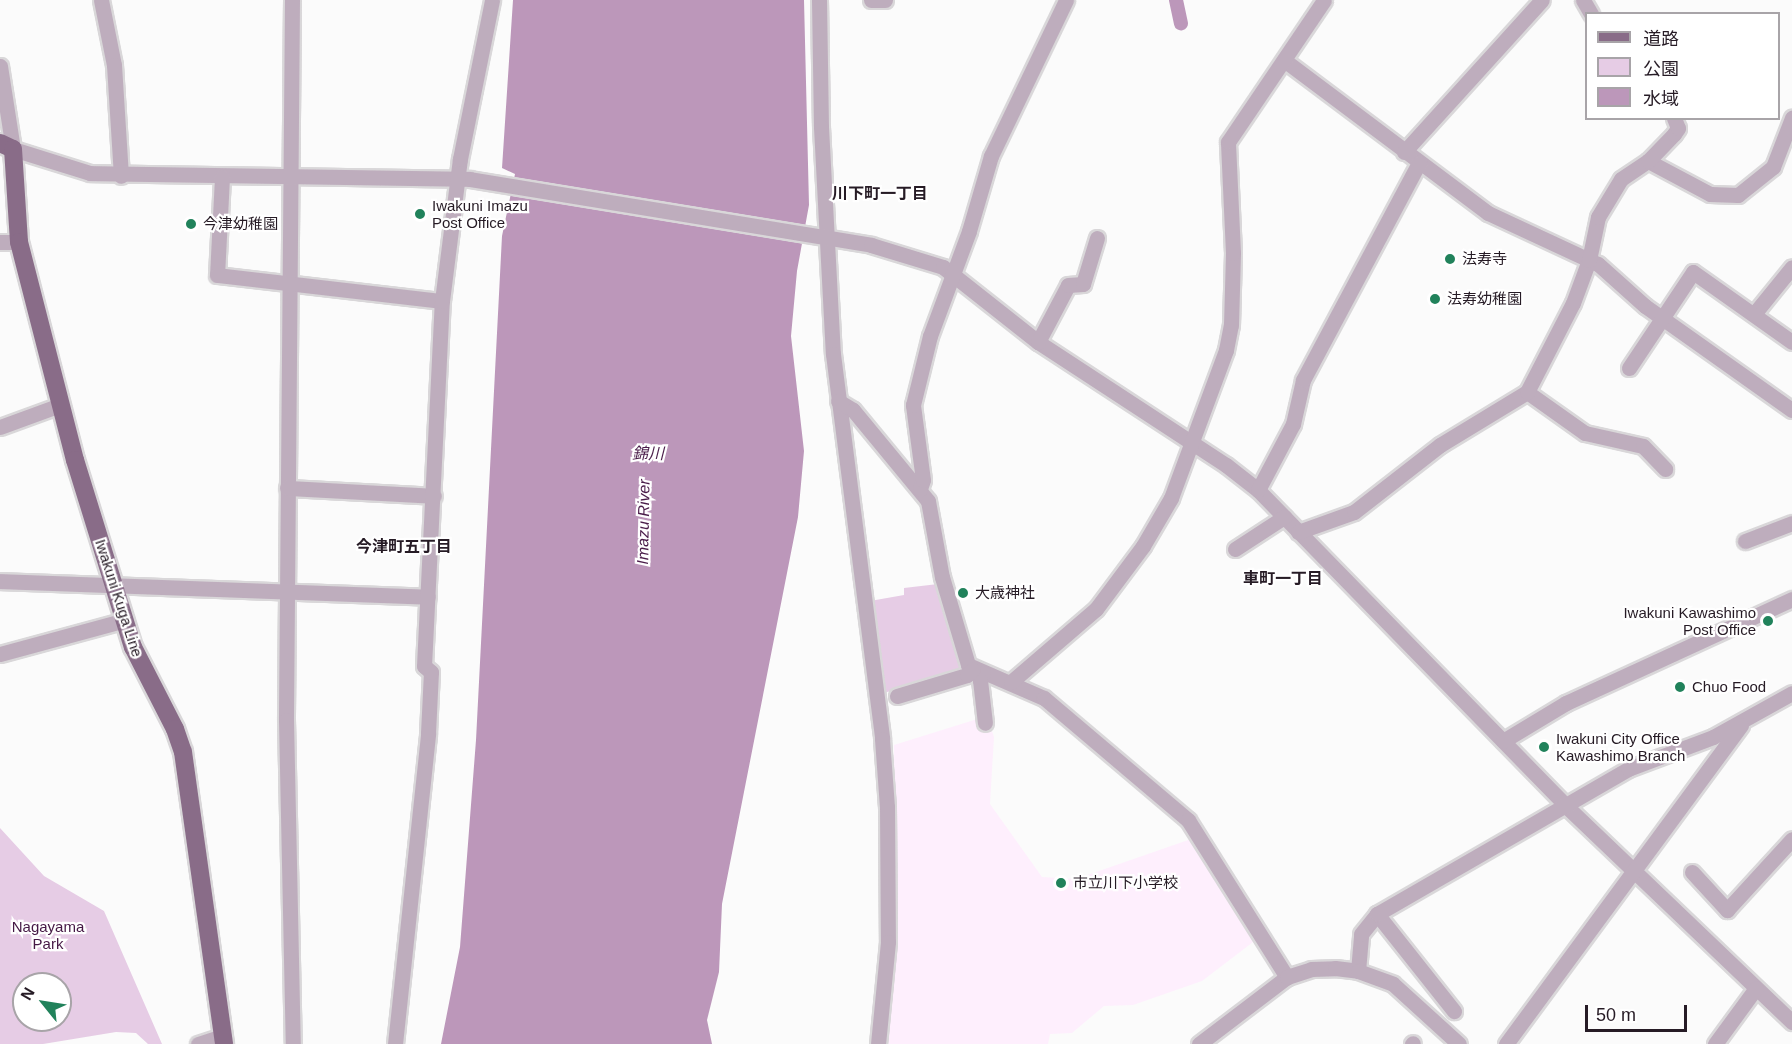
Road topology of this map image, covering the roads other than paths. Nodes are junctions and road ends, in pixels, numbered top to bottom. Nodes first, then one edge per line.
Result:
1 (101, 0) edge
2 (292, 0) edge
3 (492, 0) edge
4 (819, 0) edge
5 (871, 0) edge
6 (885, 0) edge
7 (1066, 0) edge
8 (1324, 0) edge
9 (1542, 0) edge
10 (1284, 60) junction
11 (0, 66) edge
12 (1792, 118) edge
13 (1675, 120) edge
14 (6, 146) edge
15 (1404, 152) junction
16 (1648, 161) junction
17 (1419, 163) junction
18 (121, 176) junction
19 (222, 177) junction
20 (290, 177) junction
21 (456, 178) junction
22 (821, 237) junction
23 (1097, 238) dead end
24 (0, 242) edge
25 (19, 242) junction
26 (1589, 260) junction
27 (1792, 267) edge
28 (953, 273) junction
29 (291, 282) junction
30 (442, 301) junction
31 (1754, 314) junction
32 (1663, 319) junction
33 (1038, 342) junction
34 (1792, 342) edge
35 (1629, 368) dead end
36 (1527, 392) junction
37 (838, 401) junction
38 (60, 405) junction
39 (1792, 410) edge
40 (0, 427) edge
41 (1189, 442) junction
42 (1665, 469) dead end
43 (287, 488) junction
44 (920, 489) junction
45 (1257, 490) junction
46 (434, 496) junction
47 (1284, 517) junction
48 (1792, 524) edge
49 (1298, 532) junction
50 (1745, 541) dead end
51 (1235, 549) dead end
52 (0, 581) edge
53 (114, 586) junction
54 (287, 592) junction
55 (428, 597) junction
56 (1792, 599) edge
57 (124, 620) junction
58 (0, 654) edge
59 (978, 671) junction
60 (1011, 682) junction
61 (1792, 693) edge
62 (897, 696) dead end
63 (1744, 721) junction
64 (985, 723) dead end
65 (1503, 741) junction
66 (1566, 806) junction
67 (1792, 839) edge
68 (1634, 871) junction
69 (1692, 872) dead end
70 (1377, 914) junction
71 (1358, 971) junction
72 (1287, 977) junction
73 (1756, 988) junction
74 (1454, 1011) dead end
75 (1792, 1022) edge
76 (223, 1040) edge
77 (1201, 1043) edge
78 (198, 1044) edge
79 (293, 1044) edge
80 (395, 1044) edge
81 (878, 1044) edge
82 (1459, 1044) edge
83 (1506, 1044) edge
84 (1715, 1044) edge

1 - 18 street
2 - 20 street
3 - 21 street
4 - 22 street
5 - 6 street
7 - 28 street
8 - 10 street
9 - 15 street
10 - 15 street
10 - 41 street
11 - 14 street
12 - 16 street
13 - 16 street
14 - 18 street
14 - 25 main road, Iwakuni Kuga Line
15 - 17 street
16 - 26 street
17 - 26 street
17 - 45 street
18 - 19 street
19 - 20 street
19 - 29 street
20 - 21 street
20 - 29 street
21 - 22 street
21 - 30 street
22 - 28 street
22 - 37 street
23 - 33 street
24 - 25 street
25 - 38 main road, Iwakuni Kuga Line
26 - 32 street
26 - 36 street
27 - 31 street
28 - 33 street
28 - 44 street
29 - 30 street
29 - 43 street
30 - 46 street
31 - 32 street
31 - 34 street
32 - 35 street
32 - 39 street
33 - 41 street
36 - 42 street
36 - 49 street
37 - 44 street
37 - 81 street
38 - 40 street
38 - 53 main road, Iwakuni Kuga Line
41 - 45 street
41 - 60 street
43 - 46 street
43 - 54 street
44 - 59 street
45 - 47 street
46 - 55 street
47 - 49 street
47 - 51 street
48 - 50 street
49 - 65 street
52 - 53 street
53 - 54 street
53 - 57 main road, Iwakuni Kuga Line
54 - 55 street
54 - 79 street
55 - 80 street
56 - 65 street
57 - 58 street
57 - 76 main road, Iwakuni Kuga Line
59 - 60 street
59 - 62 street
59 - 64 street
60 - 72 street
61 - 63 street
63 - 66 street
63 - 68 street
65 - 66 street
66 - 68 street
66 - 70 street
67 - 69 street
68 - 73 street
68 - 83 street
70 - 71 street
70 - 74 street
71 - 72 street
71 - 82 street
72 - 77 street
73 - 75 street
73 - 84 street
76 - 78 street

